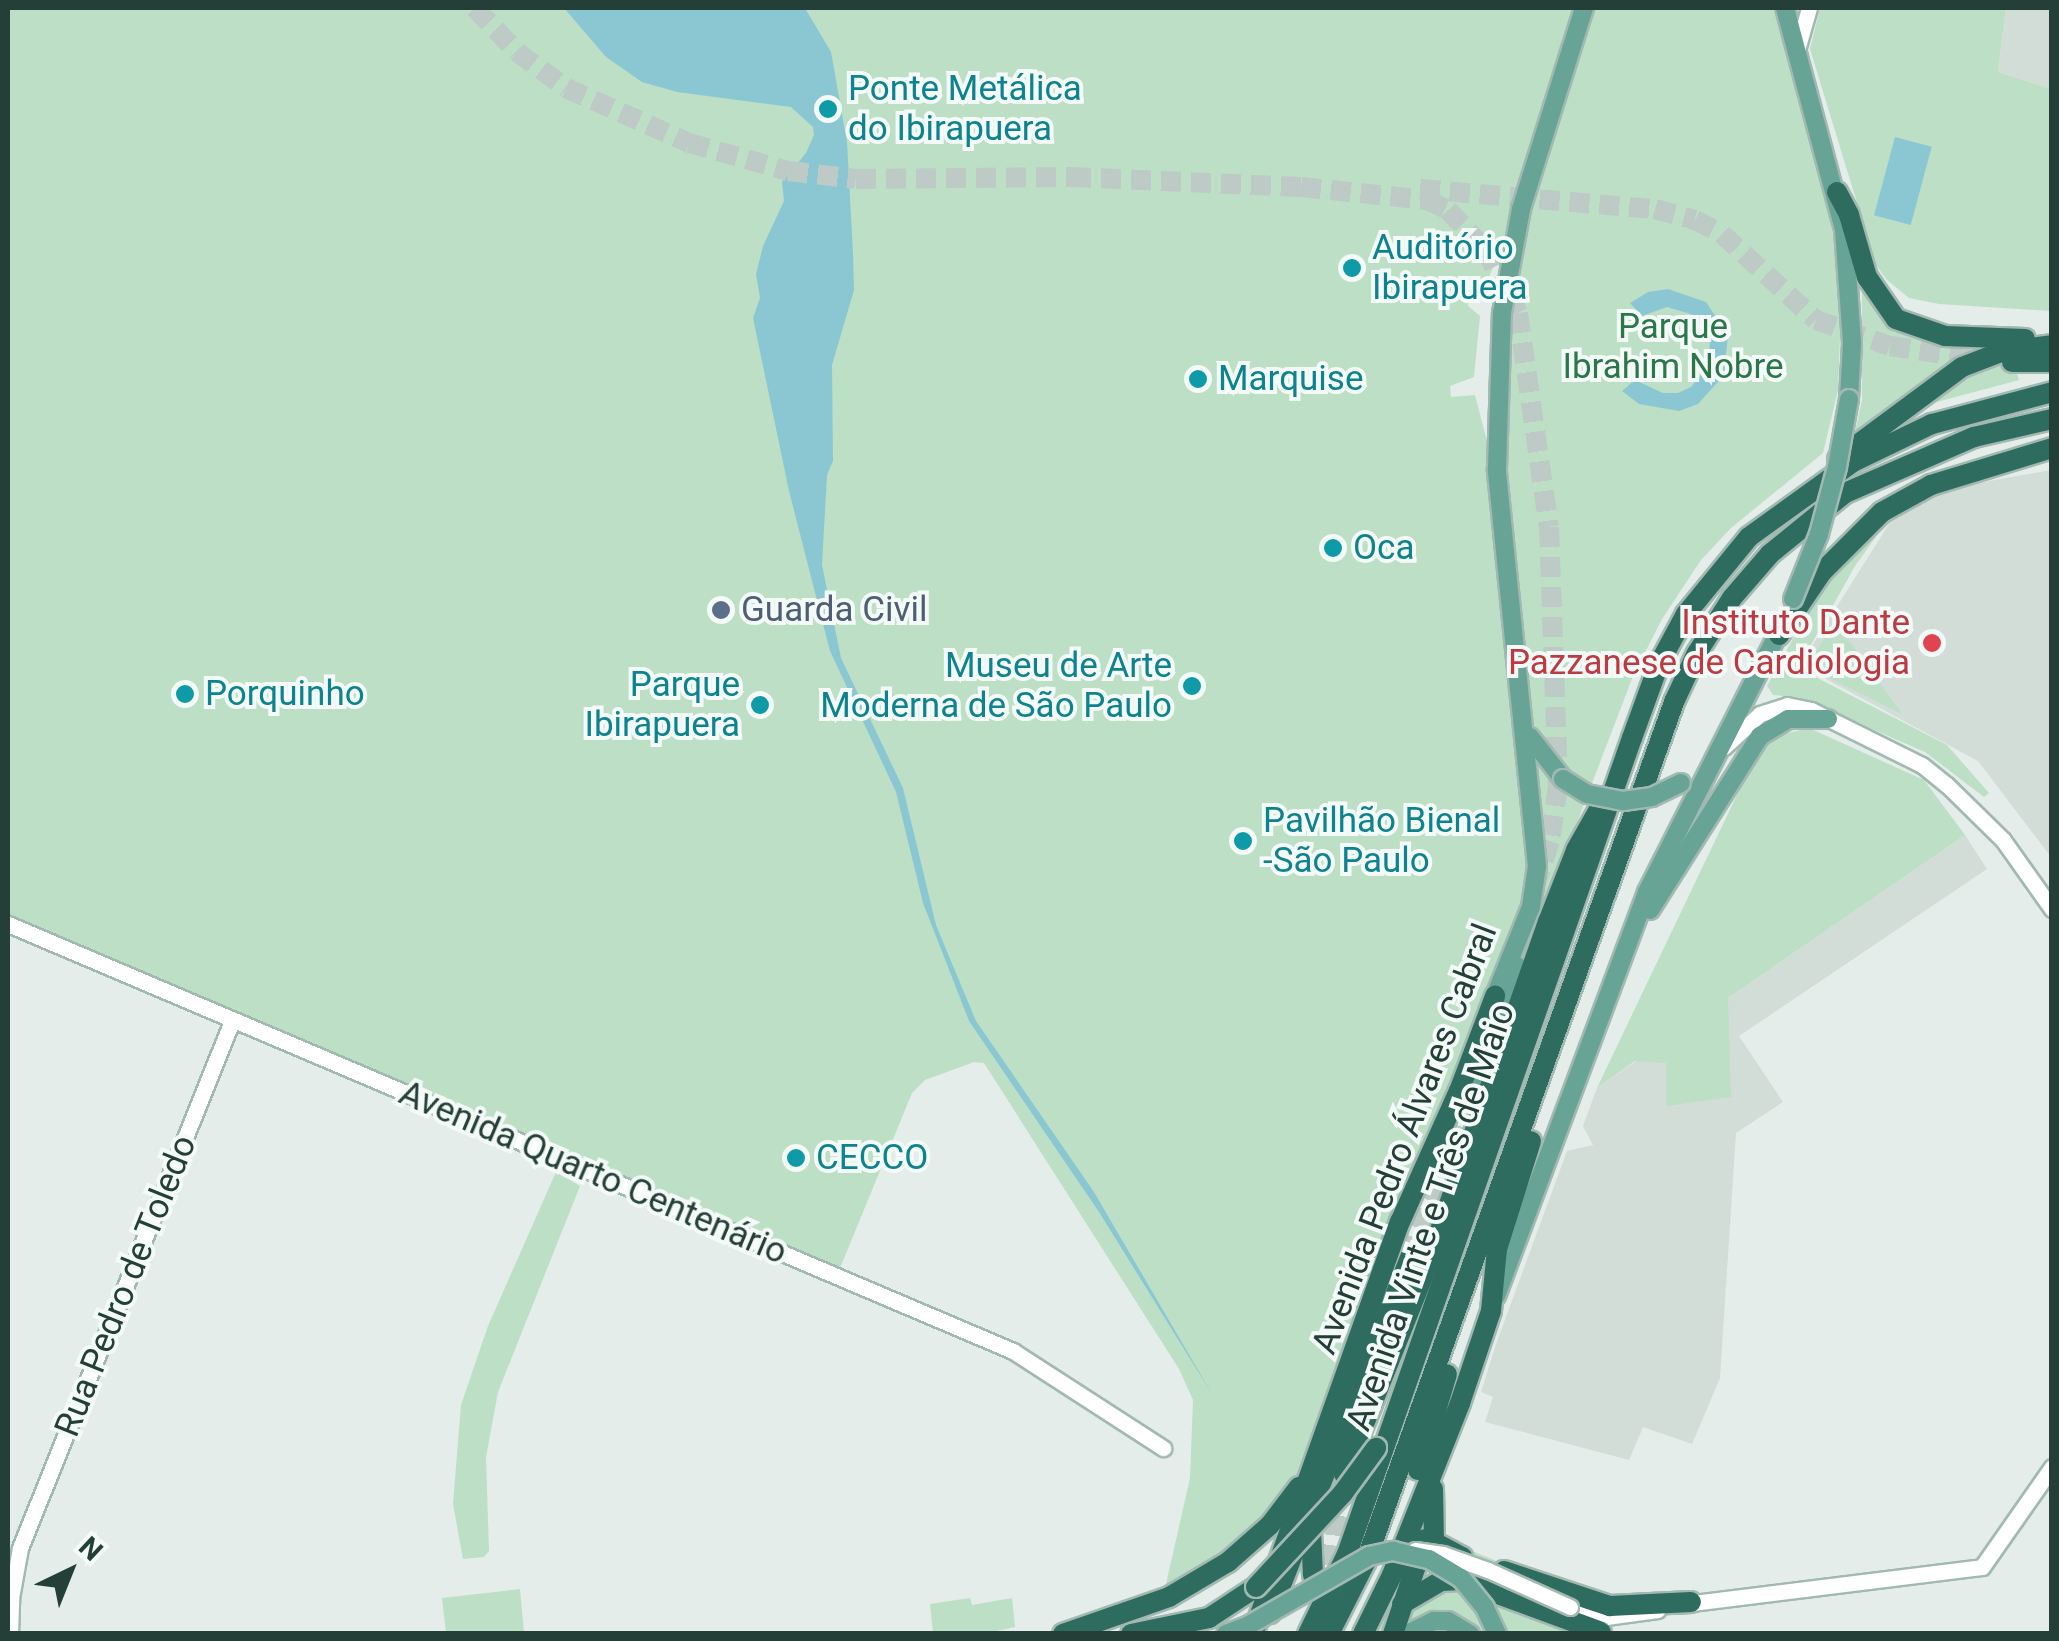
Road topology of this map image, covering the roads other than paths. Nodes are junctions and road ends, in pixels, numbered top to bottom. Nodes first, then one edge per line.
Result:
1 (1584, 8) edge
2 (1786, 8) edge
3 (1809, 8) edge
4 (1797, 50) junction
5 (1837, 192) junction
6 (2052, 343) edge
7 (2012, 362) tunnel mouth
8 (2052, 362) edge
9 (2052, 392) edge
10 (2052, 419) edge
11 (2052, 448) edge
12 (1796, 500) junction
13 (1779, 634) junction
14 (1828, 718) junction
15 (1525, 728) junction
16 (1716, 756) junction
17 (1616, 785) junction
18 (1530, 908) junction
19 (2052, 909) edge
20 (8, 924) edge
21 (1622, 952) junction
22 (1579, 968) junction
23 (1494, 996) joint
24 (232, 1020) junction
25 (1448, 1208) junction
26 (1410, 1257) tunnel mouth
27 (1474, 1266) junction
28 (1491, 1311) junction
29 (1392, 1426) junction
30 (1163, 1448) dead end
31 (1434, 1462) junction
32 (2052, 1467) edge
33 (1312, 1470) junction
34 (1344, 1474) tunnel mouth
35 (1310, 1518) junction
36 (1431, 1523) junction
37 (1404, 1551) junction
38 (19, 1552) junction
39 (1476, 1561) junction
40 (8, 1570) edge
41 (1313, 1574) dead end
42 (1456, 1579) junction
43 (1254, 1588) junction
44 (1691, 1602) junction
45 (1402, 1604) junction
46 (1601, 1632) edge
47 (10, 1634) edge
48 (1063, 1634) edge
49 (1131, 1634) edge
50 (1225, 1634) edge
51 (1253, 1634) edge
52 (1261, 1634) edge
53 (1308, 1634) edge
54 (1330, 1634) edge
55 (1353, 1634) edge
56 (1363, 1634) edge
57 (1393, 1634) edge
58 (1407, 1634) edge
59 (1470, 1634) edge
60 (1497, 1634) edge

1 - 15 main road, Avenida Pedro Álvares Cabral
2 - 4 main road
3 - 4 street
4 - 5 main road
5 - 6 highway
5 - 13 main road, bridge
6 - 12 highway
7 - 8 highway
9 - 12 highway, Avenida Vinte e Três de Maio
10 - 22 highway, Avenida Vinte e Três de Maio
11 - 13 highway
12 - 17 highway, Avenida Vinte e Três de Maio
13 - 16 main road
14 - 16 street
14 - 19 street
14 - 21 main road
15 - 16 main road, bridge
15 - 18 main road, Avenida Pedro Álvares Cabral
16 - 21 main road
17 - 25 highway
17 - 29 highway, Avenida Vinte e Três de Maio
18 - 23 main road, Avenida Pedro Álvares Cabral
18 - 25 main road
20 - 24 street, Avenida Quarto Centenário
21 - 28 main road
22 - 27 highway, Avenida Vinte e Três de Maio
22 - 28 highway
23 - 33 highway, Avenida Pedro Álvares Cabral
24 - 30 street, Avenida Quarto Centenário
24 - 38 street, Rua Pedro de Toledo
25 - 34 highway
26 - 35 highway
27 - 54 highway, Avenida Vinte e Três de Maio
27 - 55 highway
28 - 31 highway
29 - 43 highway, bridge
29 - 53 highway, Avenida Vinte e Três de Maio
31 - 36 highway
31 - 56 highway
32 - 44 street
33 - 48 highway
33 - 51 highway, Avenida Pedro Álvares Cabral
35 - 41 highway
35 - 52 highway
36 - 39 highway
36 - 45 highway
37 - 44 street, bridge
37 - 50 main road, bridge
37 - 60 main road, bridge
38 - 40 street, Rua Pedro de Toledo
38 - 47 street, Rua Pedro de Toledo
39 - 42 highway
39 - 44 highway
42 - 45 highway
42 - 46 highway
43 - 49 highway
43 - 50 highway
45 - 57 highway
58 - 59 main road

